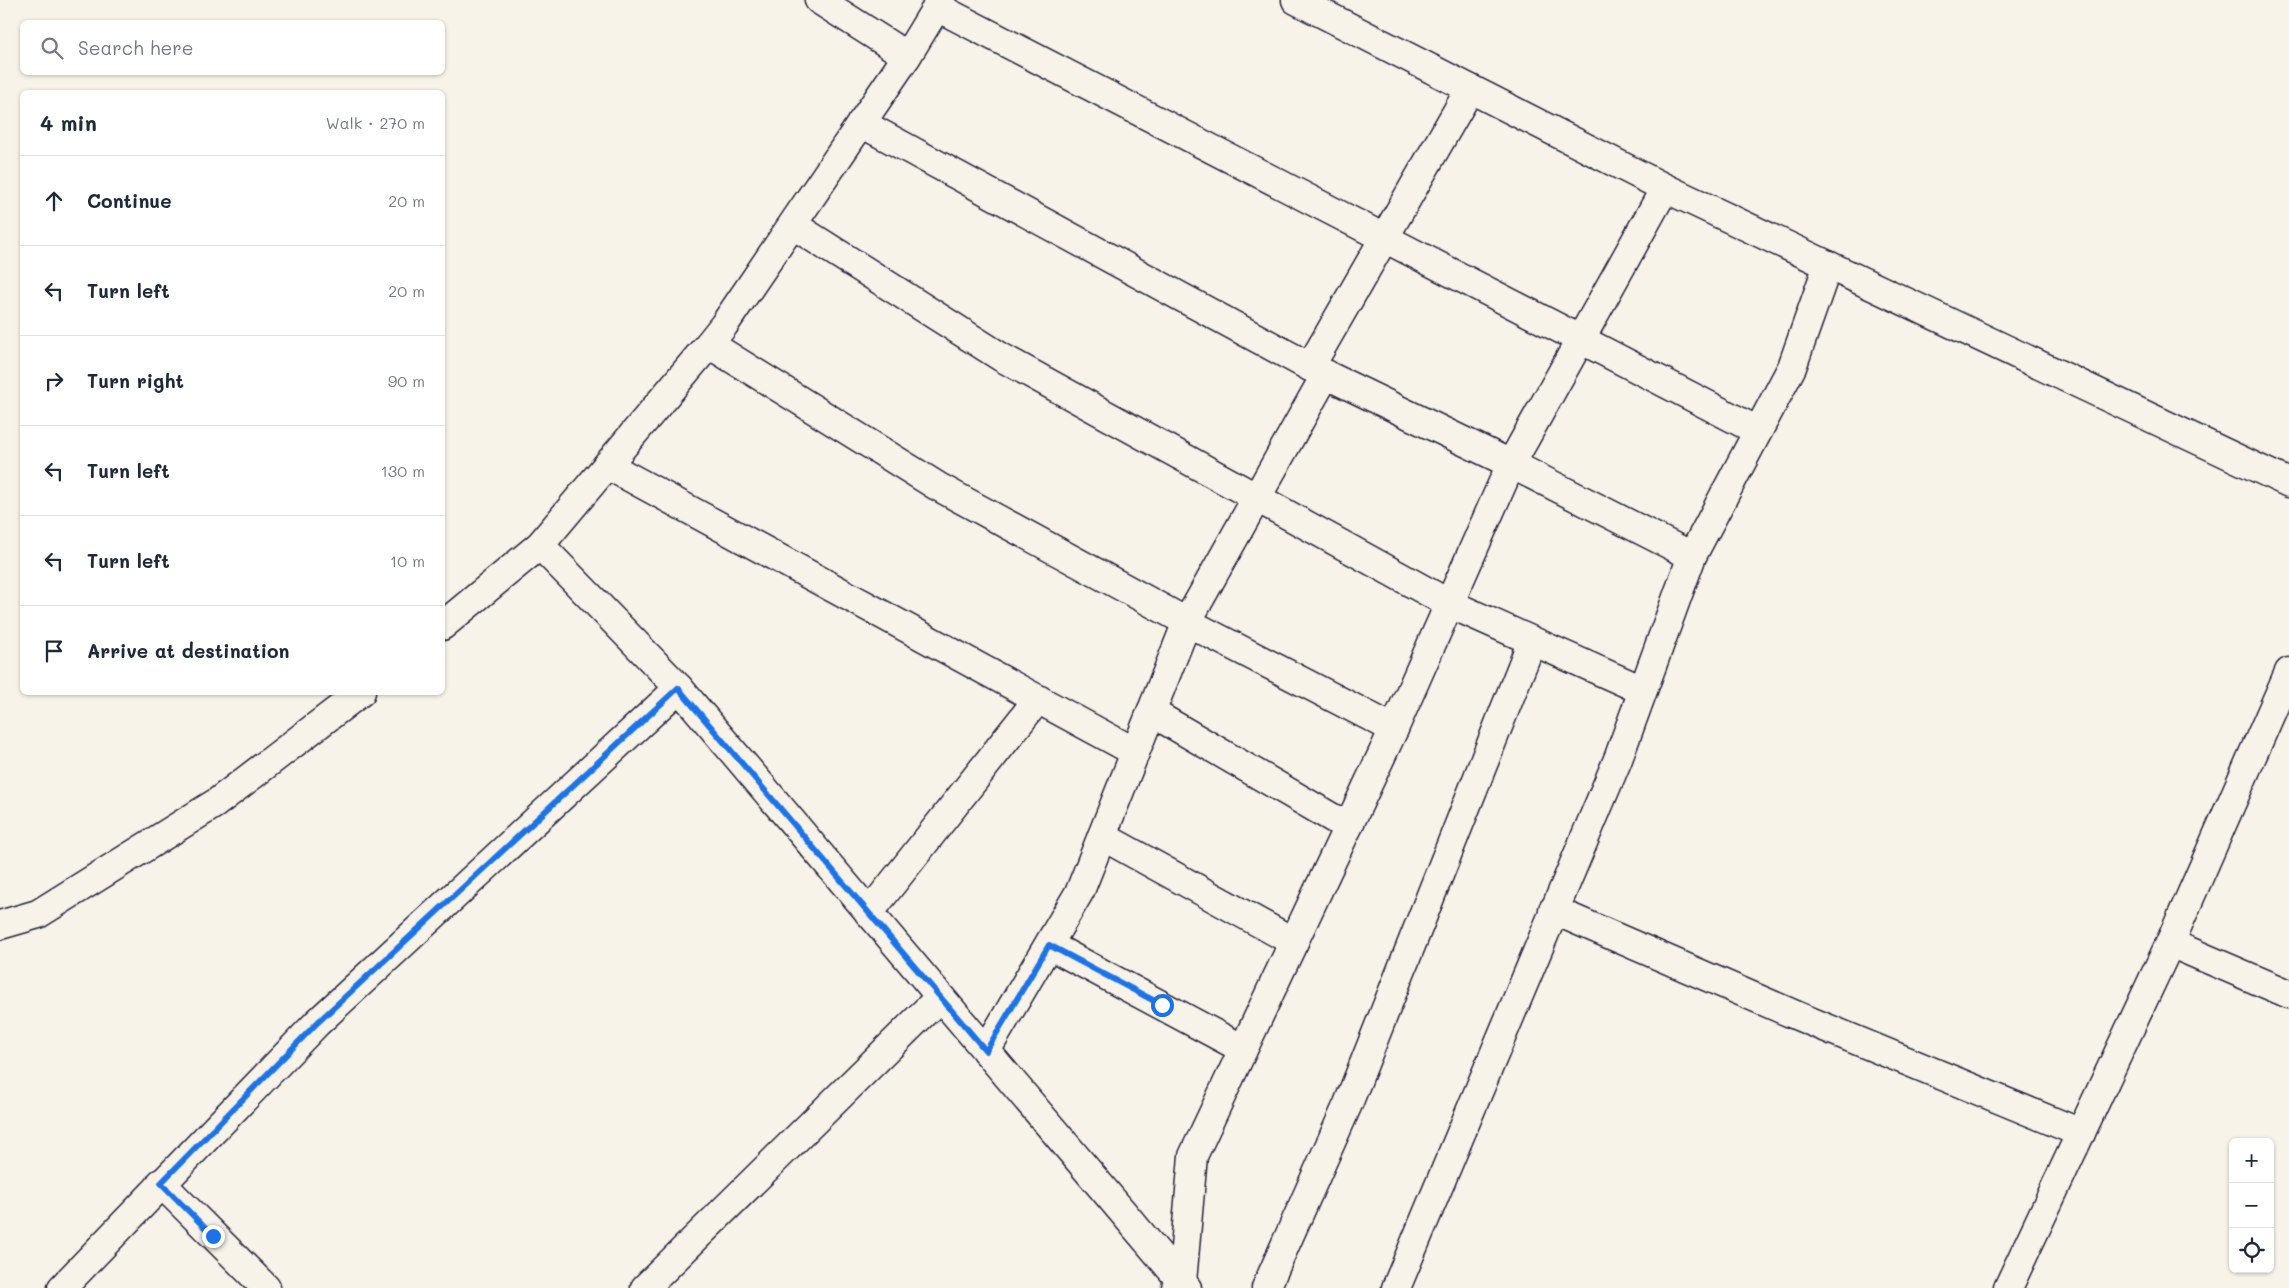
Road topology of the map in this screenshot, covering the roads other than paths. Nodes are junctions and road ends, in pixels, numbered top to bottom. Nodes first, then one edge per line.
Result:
1 (820, 0) edge
2 (1296, 0) edge
3 (939, 4) edge
4 (907, 56) junction
5 (1470, 89) junction
6 (861, 123) junction
7 (1666, 188) junction
8 (793, 225) junction
9 (1384, 238) junction
10 (1828, 265) junction
11 (1581, 339) junction
12 (709, 344) junction
13 (1318, 371) junction
14 (1758, 432) junction
15 (1511, 464) junction
16 (607, 465) junction
17 (2289, 483) edge
18 (1257, 497) junction
19 (540, 545) junction
20 (1692, 556) junction
21 (1448, 603) junction
22 (1187, 622) junction
23 (445, 624) edge
24 (1532, 641) junction
25 (2289, 672) edge
26 (678, 688) junction
27 (1642, 690) junction
28 (357, 695) edge
29 (1038, 699) junction
30 (1152, 712) junction
31 (1394, 729) junction
32 (1135, 752) junction
33 (1348, 827) junction
34 (1102, 836) junction
35 (1554, 910) junction
36 (869, 913) junction
37 (0, 925) edge
38 (1294, 942) junction
39 (2170, 943) junction
40 (1049, 945) junction
41 (2289, 994) edge
42 (940, 997) junction
43 (1243, 1048) junction
44 (986, 1051) junction
45 (2081, 1133) junction
46 (161, 1183) junction
47 (1182, 1286) edge
48 (62, 1288) edge
49 (266, 1288) edge
50 (644, 1288) edge
51 (1266, 1288) edge
52 (1396, 1288) edge
53 (2008, 1288) edge

1 - 4 street
2 - 5 street
3 - 4 street
3 - 9 street
4 - 6 street
5 - 7 street
5 - 9 street
6 - 8 street
6 - 13 street
7 - 10 street
7 - 11 street
8 - 12 street
8 - 18 street
9 - 11 street
9 - 13 street
10 - 14 street
10 - 17 street
11 - 14 street
11 - 15 street
12 - 16 street
12 - 22 street
13 - 15 street
13 - 18 street
14 - 20 street
15 - 20 street
15 - 21 street
16 - 19 street
16 - 29 street
18 - 21 street
18 - 22 street
19 - 23 street
19 - 26 street
20 - 27 street
21 - 24 street
21 - 31 street
22 - 30 street
22 - 31 street
24 - 27 street
24 - 51 street
25 - 39 street
26 - 36 street
26 - 46 street
27 - 35 street
28 - 37 street
29 - 32 street
29 - 36 street
30 - 32 street
30 - 33 street
31 - 33 street
32 - 34 street
33 - 38 street
34 - 38 street
34 - 40 street
35 - 45 street
35 - 52 street
36 - 42 street
38 - 43 street
39 - 41 street
39 - 45 street
40 - 43 street
40 - 44 street
42 - 44 street
42 - 50 street
43 - 47 street
44 - 47 street
45 - 53 street
46 - 48 street
46 - 49 street

